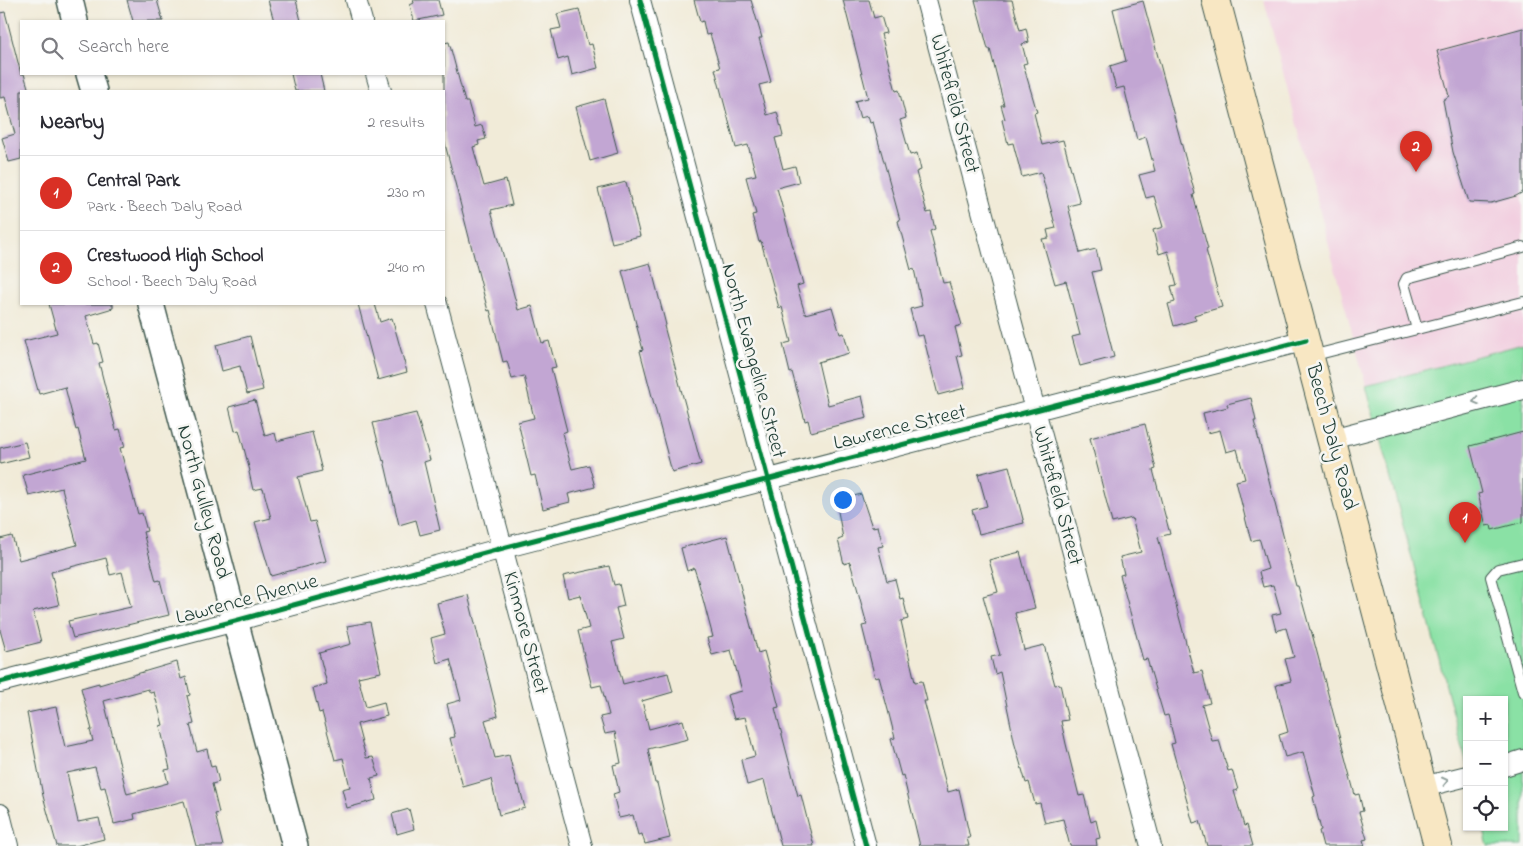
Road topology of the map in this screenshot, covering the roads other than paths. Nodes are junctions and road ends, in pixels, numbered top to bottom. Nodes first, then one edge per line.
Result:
1 (70, 0) edge
2 (356, 0) edge
3 (640, 0) edge
4 (926, 0) edge
5 (1216, 0) edge
6 (75, 20) edge
7 (362, 20) edge
8 (89, 75) edge
9 (376, 75) edge
10 (94, 90) edge
11 (381, 90) edge
12 (1523, 247) edge
13 (1523, 302) edge
14 (150, 305) edge
15 (437, 305) edge
16 (1416, 329) junction
17 (1308, 348) junction
18 (1523, 389) edge
19 (1035, 410) junction
20 (1332, 439) junction
21 (768, 479) junction
22 (503, 548) junction
23 (1523, 563) edge
24 (235, 621) junction
25 (1521, 676) edge
26 (0, 682) edge
27 (1523, 692) edge
28 (1523, 760) edge
29 (1508, 765) edge
30 (1463, 777) edge
31 (1422, 787) junction
32 (0, 814) edge
33 (8, 846) edge
34 (295, 846) edge
35 (582, 846) edge
36 (866, 846) edge
37 (1150, 846) edge
38 (1438, 846) edge

1 - 6 street
2 - 7 street
3 - 21 street, North Evangeline Street
4 - 19 street, Whitefield Street
5 - 17 main road, Beech Daly Road
8 - 10 street
9 - 11 street
12 - 16 lane
13 - 16 lane
14 - 24 street, North Gulley Road
15 - 22 street, Kinmore Street
16 - 17 lane
17 - 19 street, Lawrence Street
17 - 20 main road, Beech Daly Road
18 -> 20 street
19 - 21 street, Lawrence Street
19 - 37 street, Whitefield Street
20 - 31 main road, Beech Daly Road
21 - 22 street, Lawrence Street
21 - 36 street, North Evangeline Street
22 - 24 street, Lawrence Avenue
22 - 35 street, Kinmore Street
23 - 25 lane
24 - 26 street, Lawrence Avenue
24 - 34 street, North Gulley Road
25 - 27 lane
28 - 29 street
31 -> 30 street
31 - 38 main road, Beech Daly Road
32 - 33 street

